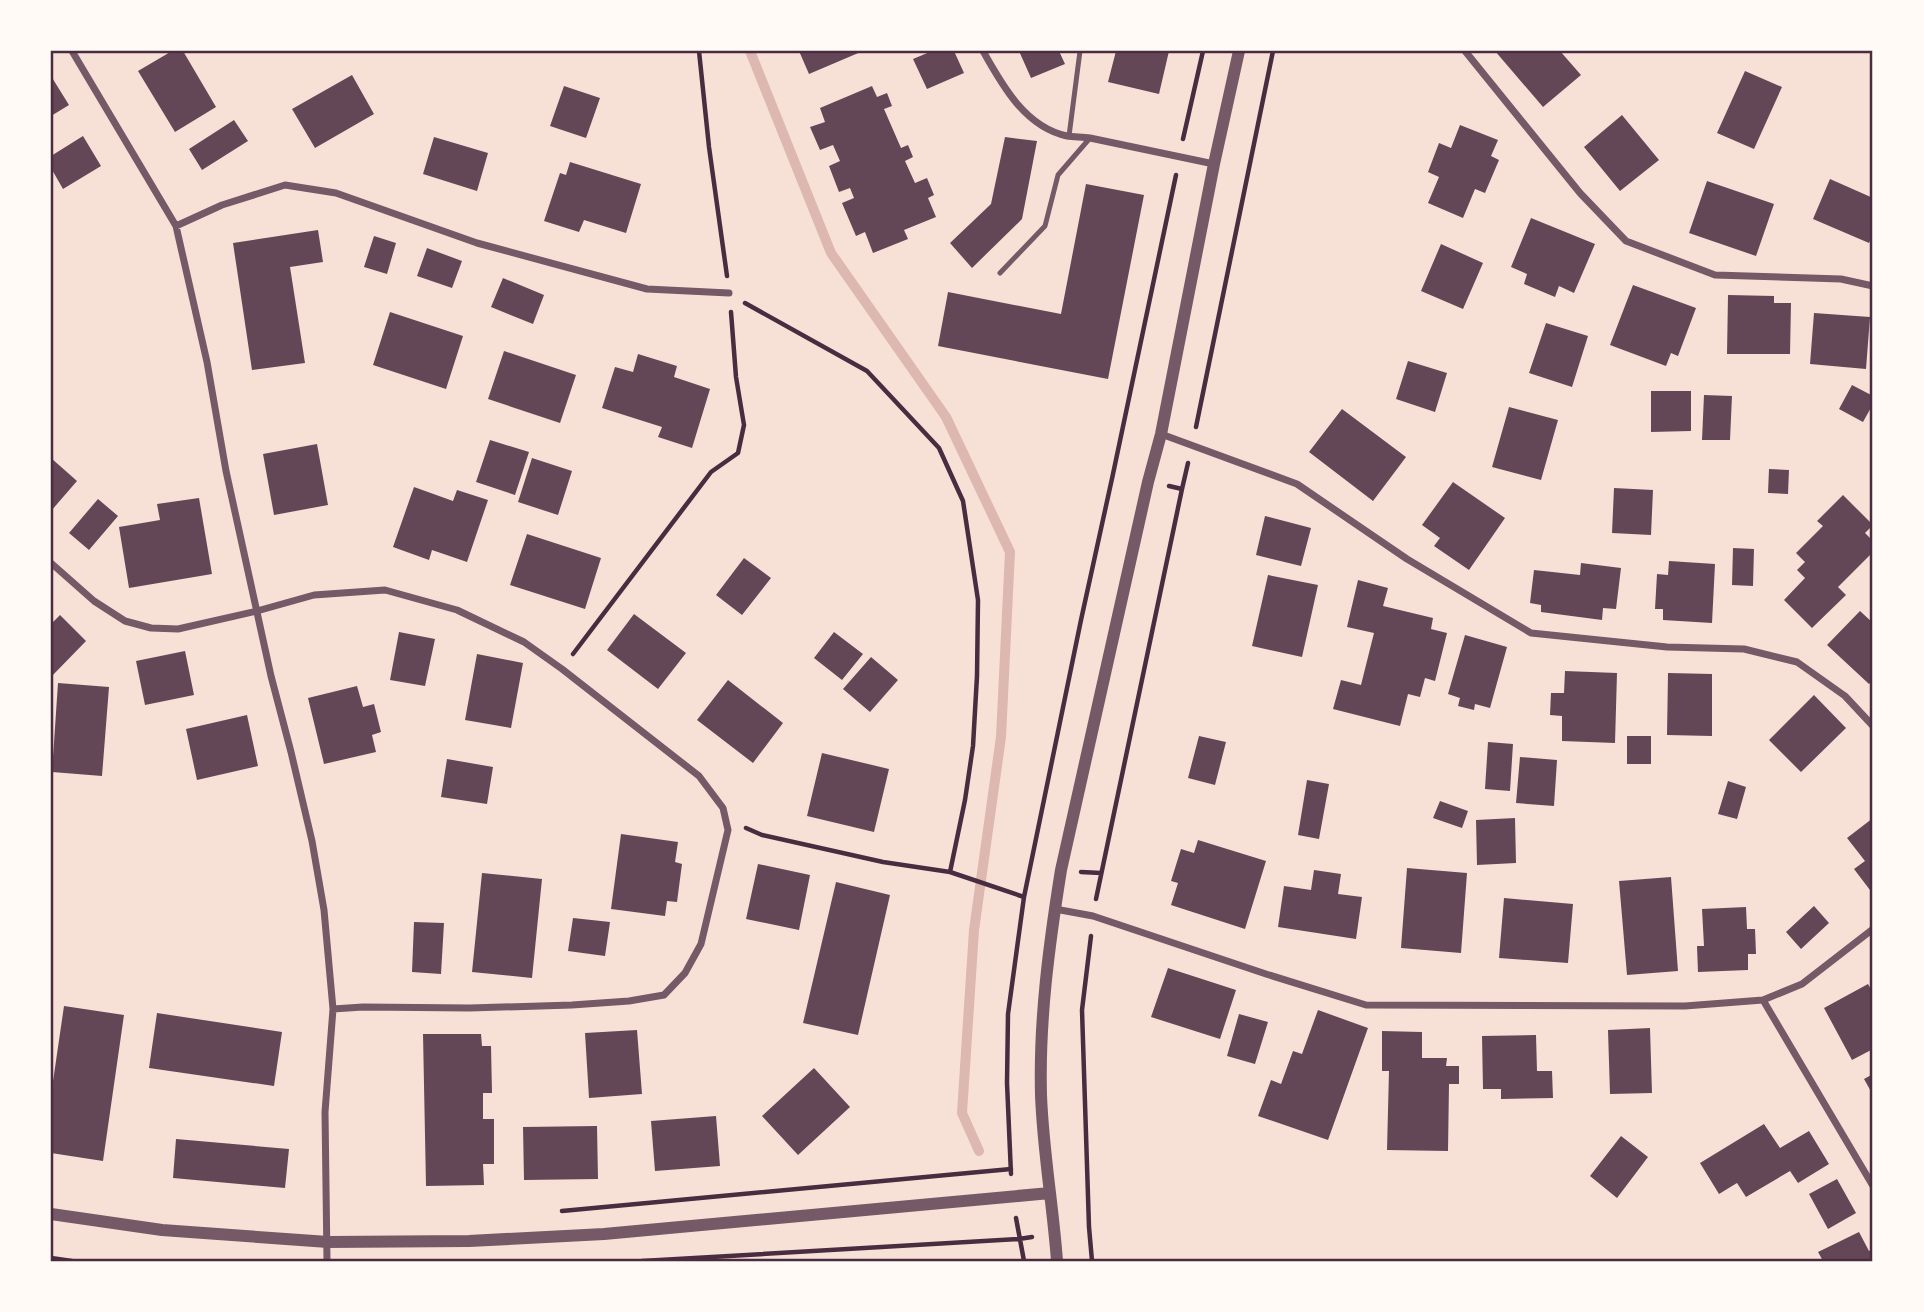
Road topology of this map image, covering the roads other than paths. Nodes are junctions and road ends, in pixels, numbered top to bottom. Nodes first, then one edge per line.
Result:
1 (72, 51) edge
2 (983, 51) edge
3 (1080, 51) edge
4 (1239, 51) edge
5 (1465, 51) edge
6 (1069, 136) junction
7 (1090, 138) junction
8 (1214, 163) junction
9 (176, 226) junction
10 (1000, 273) dead end
11 (1873, 286) edge
12 (729, 293) road end
13 (1161, 434) junction
14 (51, 564) edge
15 (257, 611) junction
16 (1873, 726) edge
17 (1055, 909) junction
18 (1873, 929) edge
19 (1763, 1000) junction
20 (333, 1009) junction
21 (1873, 1186) edge
22 (1050, 1193) junction
23 (51, 1214) edge
24 (328, 1242) junction
25 (327, 1261) edge
26 (1057, 1261) edge

1 - 9 street
2 - 6 street
3 - 6 lane
4 - 8 street
5 - 11 street
6 - 7 street
7 - 8 street
7 - 10 lane
8 - 13 street
9 - 12 street
9 - 15 street
13 - 16 street
13 - 17 street
14 - 15 street
15 - 20 street
15 - 20 street
17 - 19 street
17 - 22 street
18 - 19 street
19 - 21 street
20 - 24 street
22 - 24 street
22 - 26 street
23 - 24 street
24 - 25 street

